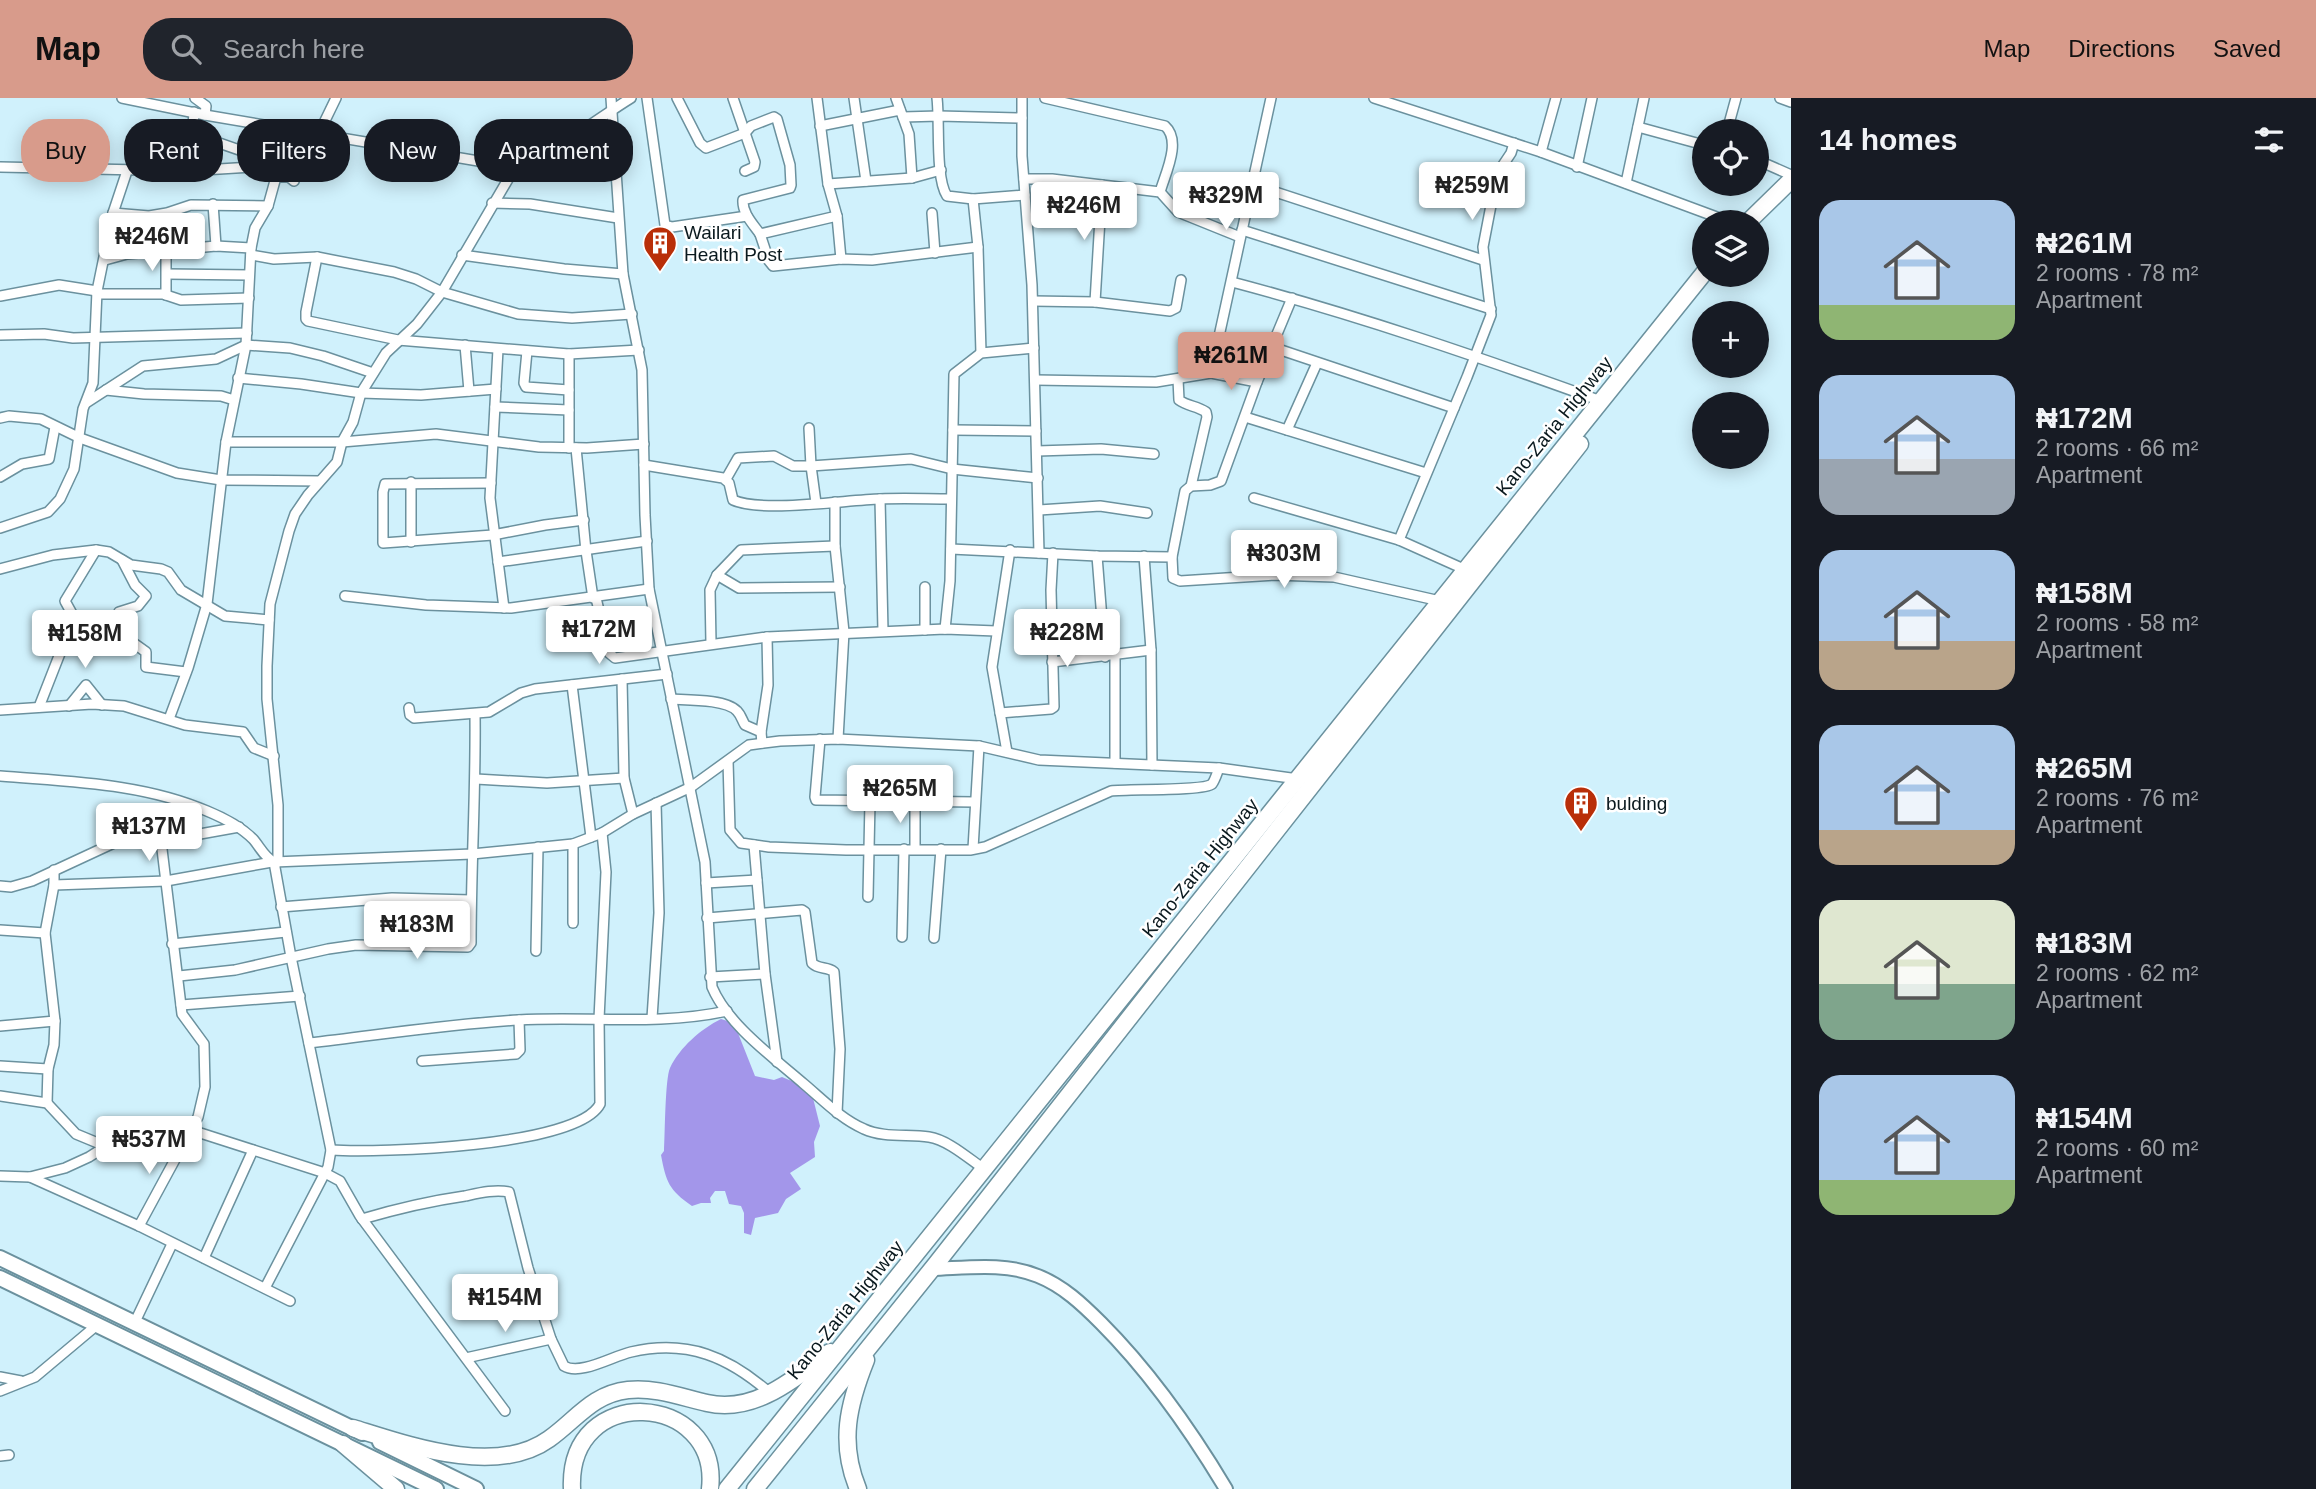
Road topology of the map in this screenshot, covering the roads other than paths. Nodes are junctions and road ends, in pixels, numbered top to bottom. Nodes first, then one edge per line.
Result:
1 (122, 98) edge
2 (195, 98) edge
3 (336, 98) edge
4 (611, 98) edge
5 (631, 98) edge
6 (647, 98) edge
7 (677, 98) edge
8 (733, 98) edge
9 (817, 98) edge
10 (854, 98) edge
11 (896, 98) edge
12 (937, 98) edge
13 (1022, 98) edge
14 (1045, 98) edge
15 (1271, 98) edge
16 (1374, 98) edge
17 (1556, 98) edge
18 (1592, 98) edge
19 (1644, 98) edge
20 (1736, 98) edge
21 (1780, 98) edge
22 (1791, 102) edge
23 (613, 109) junction
24 (194, 112) junction
25 (901, 114) junction
26 (205, 115) junction
27 (939, 116) junction
28 (1022, 118) junction
29 (326, 119) edge
30 (597, 119) edge
31 (858, 119) junction
32 (1730, 119) edge
33 (237, 120) edge
34 (820, 126) junction
35 (1637, 127) junction
36 (745, 133) junction
37 (350, 140) edge
38 (1692, 142) edge
39 (1514, 143) junction
40 (237, 149) edge
41 (1541, 152) junction
42 (474, 161) edge
43 (1769, 166) edge
44 (0, 167) edge
45 (1577, 167) junction
46 (941, 170) junction
47 (124, 171) edge
48 (745, 171) dead end
49 (1791, 177) edge
50 (912, 178) junction
51 (1024, 179) junction
52 (124, 180) edge
53 (866, 181) junction
54 (275, 182) edge
55 (505, 182) edge
56 (1626, 183) junction
57 (828, 184) junction
58 (1251, 184) junction
59 (1102, 185) junction
60 (1160, 192) junction
61 (1791, 193) edge
62 (1025, 195) junction
63 (973, 199) junction
64 (492, 203) junction
65 (213, 204) junction
66 (268, 206) junction
67 (1698, 210) edge
68 (1759, 210) edge
69 (113, 213) junction
70 (932, 213) dead end
71 (1769, 215) edge
72 (747, 216) junction
73 (837, 216) junction
74 (618, 218) junction
75 (1241, 233) junction
76 (760, 234) junction
77 (216, 246) junction
78 (978, 247) junction
79 (166, 252) junction
80 (251, 252) junction
81 (935, 253) junction
82 (462, 255) junction
83 (317, 257) junction
84 (841, 259) junction
85 (105, 260) junction
86 (1482, 260) junction
87 (167, 274) junction
88 (624, 274) junction
89 (249, 275) junction
90 (1181, 280) dead end
91 (1232, 282) junction
92 (1693, 287) edge
93 (1704, 287) edge
94 (442, 292) junction
95 (97, 293) junction
96 (166, 295) junction
97 (0, 296) edge
98 (249, 298) junction
99 (1292, 298) junction
100 (1033, 301) junction
101 (1095, 302) junction
102 (1491, 309) junction
103 (632, 314) junction
104 (247, 333) junction
105 (0, 335) edge
106 (95, 337) junction
107 (398, 340) junction
108 (246, 345) junction
109 (465, 345) junction
110 (1272, 347) junction
111 (1034, 348) junction
112 (498, 349) junction
113 (639, 350) junction
114 (527, 351) junction
115 (981, 353) junction
116 (569, 354) junction
117 (1475, 356) junction
118 (1317, 363) junction
119 (373, 373) junction
120 (1211, 373) junction
121 (238, 378) junction
122 (1178, 379) junction
123 (1035, 380) junction
124 (1257, 382) junction
125 (496, 389) junction
126 (106, 390) junction
127 (569, 390) junction
128 (469, 391) junction
129 (361, 393) junction
130 (234, 400) junction
131 (1601, 401) junction
132 (85, 404) junction
133 (495, 407) junction
134 (1454, 408) junction
135 (569, 410) junction
136 (1245, 417) junction
137 (0, 418) edge
138 (55, 427) junction
139 (809, 428) dead end
140 (953, 430) junction
141 (1287, 430) junction
142 (1036, 431) junction
143 (80, 438) junction
144 (226, 442) junction
145 (342, 442) junction
146 (494, 442) junction
147 (644, 444) junction
148 (573, 448) junction
149 (1037, 451) junction
150 (1154, 454) dead end
151 (644, 465) junction
152 (811, 466) junction
153 (952, 470) junction
154 (1426, 473) junction
155 (0, 477) edge
156 (1038, 478) junction
157 (726, 479) junction
158 (221, 480) junction
159 (319, 481) junction
160 (411, 482) junction
161 (491, 482) junction
162 (1191, 486) junction
163 (1254, 498) dead end
164 (880, 499) junction
165 (951, 499) junction
166 (835, 502) junction
167 (816, 503) junction
168 (1039, 510) junction
169 (1147, 513) dead end
170 (584, 520) junction
171 (0, 528) edge
172 (493, 535) junction
173 (1399, 540) junction
174 (647, 541) junction
175 (411, 542) junction
176 (835, 546) junction
177 (951, 549) junction
178 (96, 550) junction
179 (1010, 550) junction
180 (586, 551) junction
181 (1053, 552) junction
182 (1039, 553) junction
183 (1097, 556) junction
184 (1144, 556) junction
185 (1172, 557) junction
186 (122, 558) junction
187 (498, 562) junction
188 (0, 569) edge
189 (1466, 570) junction
190 (717, 575) junction
191 (840, 587) junction
192 (925, 587) dead end
193 (649, 589) junction
194 (345, 596) dead end
195 (595, 598) junction
196 (1440, 601) junction
197 (207, 604) junction
198 (503, 608) junction
199 (270, 620) junction
200 (945, 629) junction
201 (925, 630) junction
202 (883, 631) junction
203 (996, 631) junction
204 (844, 632) junction
205 (766, 637) junction
206 (711, 643) junction
207 (1151, 650) junction
208 (662, 651) junction
209 (1115, 656) junction
210 (1105, 657) junction
211 (1052, 662) junction
212 (186, 672) junction
213 (667, 674) junction
214 (622, 679) junction
215 (572, 685) junction
216 (671, 699) junction
217 (102, 705) junction
218 (69, 706) junction
219 (39, 707) junction
220 (409, 708) dead end
221 (0, 710) edge
222 (1000, 713) junction
223 (475, 714) junction
224 (169, 719) junction
225 (761, 732) junction
226 (820, 739) junction
227 (838, 739) junction
228 (762, 743) junction
229 (979, 746) junction
230 (1007, 752) junction
231 (274, 756) junction
232 (728, 761) junction
233 (1115, 763) junction
234 (1152, 765) junction
235 (1219, 768) junction
236 (895, 773) dead end
237 (0, 776) edge
238 (624, 778) junction
239 (476, 779) junction
240 (1298, 779) junction
241 (583, 782) junction
242 (691, 787) junction
243 (870, 801) junction
244 (896, 801) junction
245 (915, 801) junction
246 (975, 802) junction
247 (656, 803) junction
248 (633, 814) junction
249 (239, 827) junction
250 (602, 833) junction
251 (591, 838) junction
252 (161, 841) junction
253 (573, 844) junction
254 (754, 845) junction
255 (538, 847) junction
256 (904, 849) junction
257 (915, 849) junction
258 (941, 849) junction
259 (973, 849) junction
260 (867, 850) junction
261 (472, 854) junction
262 (275, 862) junction
263 (54, 870) junction
264 (757, 880) junction
265 (166, 881) junction
266 (706, 883) junction
267 (54, 885) junction
268 (0, 886) edge
269 (867, 897) dead end
270 (471, 900) junction
271 (281, 906) junction
272 (760, 914) junction
273 (707, 918) junction
274 (573, 923) dead end
275 (0, 930) edge
276 (286, 932) junction
277 (45, 933) junction
278 (902, 937) dead end
279 (934, 938) dead end
280 (172, 944) junction
281 (536, 951) dead end
282 (291, 957) junction
283 (765, 974) junction
284 (178, 976) junction
285 (710, 977) junction
286 (300, 996) junction
287 (181, 1005) junction
288 (727, 1011) junction
289 (652, 1018) junction
290 (599, 1019) junction
291 (519, 1020) junction
292 (55, 1021) junction
293 (0, 1026) edge
294 (309, 1043) junction
295 (422, 1061) dead end
296 (777, 1062) junction
297 (0, 1066) edge
298 (48, 1069) junction
299 (0, 1096) edge
300 (47, 1103) junction
301 (837, 1113) junction
302 (191, 1130) junction
303 (186, 1140) junction
304 (105, 1146) junction
305 (253, 1150) junction
306 (331, 1150) junction
307 (984, 1169) junction
308 (325, 1173) junction
309 (0, 1176) edge
310 (30, 1177) junction
311 (362, 1219) junction
312 (139, 1226) junction
313 (172, 1244) junction
314 (0, 1258) edge
315 (204, 1258) junction
316 (932, 1269) junction
317 (0, 1278) edge
318 (265, 1288) junction
319 (290, 1301) dead end
320 (134, 1324) junction
321 (97, 1325) junction
322 (854, 1333) junction
323 (551, 1339) junction
324 (872, 1343) junction
325 (466, 1358) junction
326 (0, 1377) edge
327 (21, 1381) junction
328 (0, 1391) edge
329 (771, 1394) junction
330 (505, 1411) dead end
331 (353, 1428) junction
332 (343, 1444) junction
333 (396, 1489) edge
334 (436, 1489) edge
335 (476, 1489) edge
336 (572, 1489) edge
337 (710, 1489) edge
338 (727, 1489) edge
339 (755, 1489) edge
340 (858, 1489) edge
341 (1226, 1489) edge

1 - 24 street
2 - 26 street
3 - 29 street
4 - 23 street
5 - 23 street
6 - 72 street
7 - 36 street
8 - 36 street
9 - 34 street
10 - 31 street
11 - 25 street
12 - 27 street
13 - 28 street
14 - 60 street
15 - 58 street
16 - 39 street
17 - 41 street
18 - 45 street
19 - 35 street
20 - 32 street
21 - 22 street
23 - 30 street
23 - 74 street
24 - 26 street
24 - 40 street
25 - 27 street
25 - 31 street
25 - 50 street
26 - 33 street
27 - 28 street
27 - 46 street
28 - 51 street
31 - 34 street
31 - 53 street
34 - 57 street
35 - 38 street
35 - 56 street
36 - 48 street
36 - 72 street
37 - 42 street
39 - 41 street
39 - 86 street
41 - 45 street
43 - 49 street
44 - 47 street
45 - 56 street
46 - 50 street
46 - 63 street
49 - 68 highway
50 - 53 street
51 - 59 street
51 - 62 street
52 - 69 street
53 - 57 street
54 - 66 street
55 - 64 street
56 - 67 street
57 - 73 street
58 - 75 street
58 - 86 street
59 - 60 street
59 - 101 street
60 - 75 street
61 - 71 highway
62 - 63 street
62 - 100 street
63 - 78 street
64 - 74 street
64 - 82 street
65 - 66 street
65 - 69 street
65 - 77 street
66 - 80 street
69 - 85 street
70 - 81 street
72 - 76 street
73 - 76 street
73 - 84 street
74 - 88 street
75 - 91 street
75 - 102 street
76 - 84 street
77 - 79 street
77 - 80 street
78 - 81 street
78 - 115 street
79 - 85 street
79 - 87 street
80 - 83 street
80 - 89 street
81 - 84 street
82 - 88 street
82 - 94 street
83 - 94 street
83 - 107 street
85 - 95 street
86 - 102 street
87 - 89 street
87 - 96 street
88 - 103 street
89 - 98 street
90 - 101 street
91 - 99 street
91 - 120 street
92 - 131 highway, Kano-Zaria Highway
93 - 316 highway, Kano-Zaria Highway
94 - 103 street
94 - 107 street
95 - 96 street
95 - 97 street
95 - 106 street
96 - 98 street
98 - 104 street
99 - 110 street
99 - 117 street
100 - 101 street
100 - 111 street
102 - 117 street
103 - 113 street
104 - 106 street
104 - 108 street
105 - 106 street
106 - 132 street
107 - 109 street
107 - 119 street
108 - 119 street
108 - 121 street
108 - 126 street
109 - 112 street
109 - 128 street
110 - 118 street
110 - 124 street
111 - 115 street
111 - 123 street
112 - 114 street
112 - 125 street
113 - 116 street
113 - 147 street
114 - 116 street
114 - 127 street
115 - 140 street
116 - 127 street
117 - 131 street
117 - 134 street
118 - 134 street
118 - 141 street
119 - 129 street
120 - 122 street
120 - 124 street
121 - 129 street
121 - 130 street
122 - 123 street
122 - 162 street
123 - 142 street
124 - 136 street
125 - 128 street
125 - 133 street
126 - 130 street
126 - 132 street
127 - 135 street
128 - 129 street
129 - 145 street
130 - 144 street
131 - 189 highway, Kano-Zaria Highway
132 - 143 street
133 - 135 street
133 - 146 street
134 - 154 street
135 - 148 street
136 - 141 street
136 - 162 street
137 - 138 street
138 - 143 street
138 - 155 street
139 - 152 street
140 - 142 street
140 - 153 street
141 - 154 street
142 - 149 street
143 - 158 street
143 - 171 street
144 - 145 street
144 - 158 street
145 - 146 street
145 - 159 street
146 - 148 street
146 - 161 street
147 - 148 street
147 - 151 street
148 - 170 street
149 - 150 street
149 - 156 street
151 - 157 street
151 - 174 street
152 - 153 street
152 - 157 street
152 - 167 street
153 - 156 street
153 - 165 street
154 - 173 street
156 - 168 street
157 - 167 street
158 - 159 street
158 - 197 street
159 - 199 street
160 - 161 street
160 - 175 street
160 - 175 street
161 - 172 street
162 - 185 street
163 - 173 street
164 - 165 street
164 - 166 street
164 - 202 street
165 - 177 street
166 - 167 street
166 - 176 street
168 - 169 street
168 - 182 street
170 - 172 street
170 - 180 street
172 - 175 street
172 - 187 street
173 - 189 street
174 - 180 street
174 - 193 street
176 - 190 street
176 - 191 street
177 - 179 street
177 - 200 street
178 - 186 street
178 - 188 street
178 - 219 street
179 - 182 street
179 - 203 street
180 - 187 street
180 - 195 street
181 - 182 street
181 - 183 street
181 - 211 street
183 - 184 street
183 - 210 street
184 - 185 street
184 - 207 street
185 - 196 street
186 - 197 street
186 - 212 street
187 - 198 street
189 - 196 highway, Kano-Zaria Highway
190 - 191 street
190 - 206 street
191 - 204 street
192 - 201 street
193 - 195 street
193 - 208 street
194 - 198 street
195 - 198 street
195 - 208 street
196 - 240 highway, Kano-Zaria Highway
197 - 199 street
197 - 212 street
199 - 231 street
200 - 201 street
200 - 203 street
201 - 202 street
202 - 204 street
203 - 222 street
204 - 205 street
204 - 227 street
205 - 206 street
205 - 225 street
206 - 208 street
207 - 209 street
207 - 234 street
208 - 213 street
209 - 210 street
209 - 233 street
210 - 211 street
211 - 222 street
212 - 224 street
213 - 214 street
213 - 216 street
214 - 215 street
214 - 238 street
215 - 223 street
215 - 241 street
216 - 225 street
216 - 242 street
217 - 218 street
217 - 218 street
217 - 224 street
218 - 219 street
219 - 221 street
220 - 223 street
222 - 230 street
223 - 239 street
224 - 231 street
225 - 228 street
226 - 227 street
226 - 228 street
226 - 243 street
227 - 229 street
228 - 232 street
229 - 230 street
229 - 246 street
230 - 233 street
231 - 262 street
232 - 242 street
232 - 254 street
233 - 234 street
234 - 235 street
235 - 240 street
235 - 259 street
236 - 244 street
237 - 249 street
238 - 241 street
238 - 248 street
239 - 241 street
239 - 261 street
240 - 307 highway, Kano-Zaria Highway
241 - 251 street
242 - 247 street
242 - 266 street
243 - 244 street
243 - 260 street
244 - 245 street
245 - 246 street
245 - 257 street
246 - 259 street
247 - 248 street
247 - 289 street
248 - 250 street
249 - 252 street
249 - 262 street
250 - 251 street
250 - 290 street
251 - 253 street
252 - 263 street
252 - 265 street
253 - 255 street
253 - 274 street
254 - 260 street
254 - 264 street
255 - 261 street
255 - 281 street
256 - 257 street
256 - 260 street
256 - 278 street
257 - 258 street
258 - 259 street
258 - 279 street
260 - 269 street
261 - 262 street
261 - 270 street
262 - 265 street
262 - 271 street
263 - 267 street
263 - 268 street
264 - 266 street
264 - 272 street
265 - 267 street
265 - 280 street
266 - 273 street
267 - 277 street
270 - 271 street
270 - 282 street
271 - 276 street
272 - 273 street
272 - 283 street
272 - 301 street
273 - 285 street
275 - 277 street
276 - 280 street
276 - 282 street
277 - 292 street
280 - 284 street
282 - 284 street
282 - 286 street
283 - 285 street
283 - 296 street
284 - 287 street
285 - 288 street
286 - 287 street
286 - 294 street
287 - 302 street
288 - 289 street
288 - 296 street
289 - 290 street
290 - 291 street
290 - 306 street
291 - 294 street
291 - 295 street
292 - 293 street
292 - 298 street
294 - 306 street
296 - 301 street
297 - 298 street
298 - 300 street
299 - 300 street
300 - 304 street
301 - 307 street
302 - 303 street
302 - 305 street
303 - 304 street
303 - 312 street
304 - 310 street
305 - 308 street
305 - 315 street
306 - 308 street
307 - 322 highway, Kano-Zaria Highway
308 - 311 street
308 - 318 street
309 - 310 street
310 - 312 street
311 - 323 street
311 - 325 street
312 - 313 street
313 - 315 street
313 - 320 street
314 - 320 main road
315 - 318 street
316 - 324 highway, Kano-Zaria Highway
316 - 341 street
317 - 321 main road
318 - 319 street
320 - 331 main road
321 - 327 street
321 - 332 main road
322 - 329 highway
322 - 338 highway, Kano-Zaria Highway
323 - 325 street
323 - 329 street
324 - 339 highway, Kano-Zaria Highway
324 - 340 highway
325 - 330 street
326 - 327 street
327 - 328 street
329 - 331 highway
331 - 335 main road
332 - 333 highway
332 - 334 main road
336 - 337 highway

